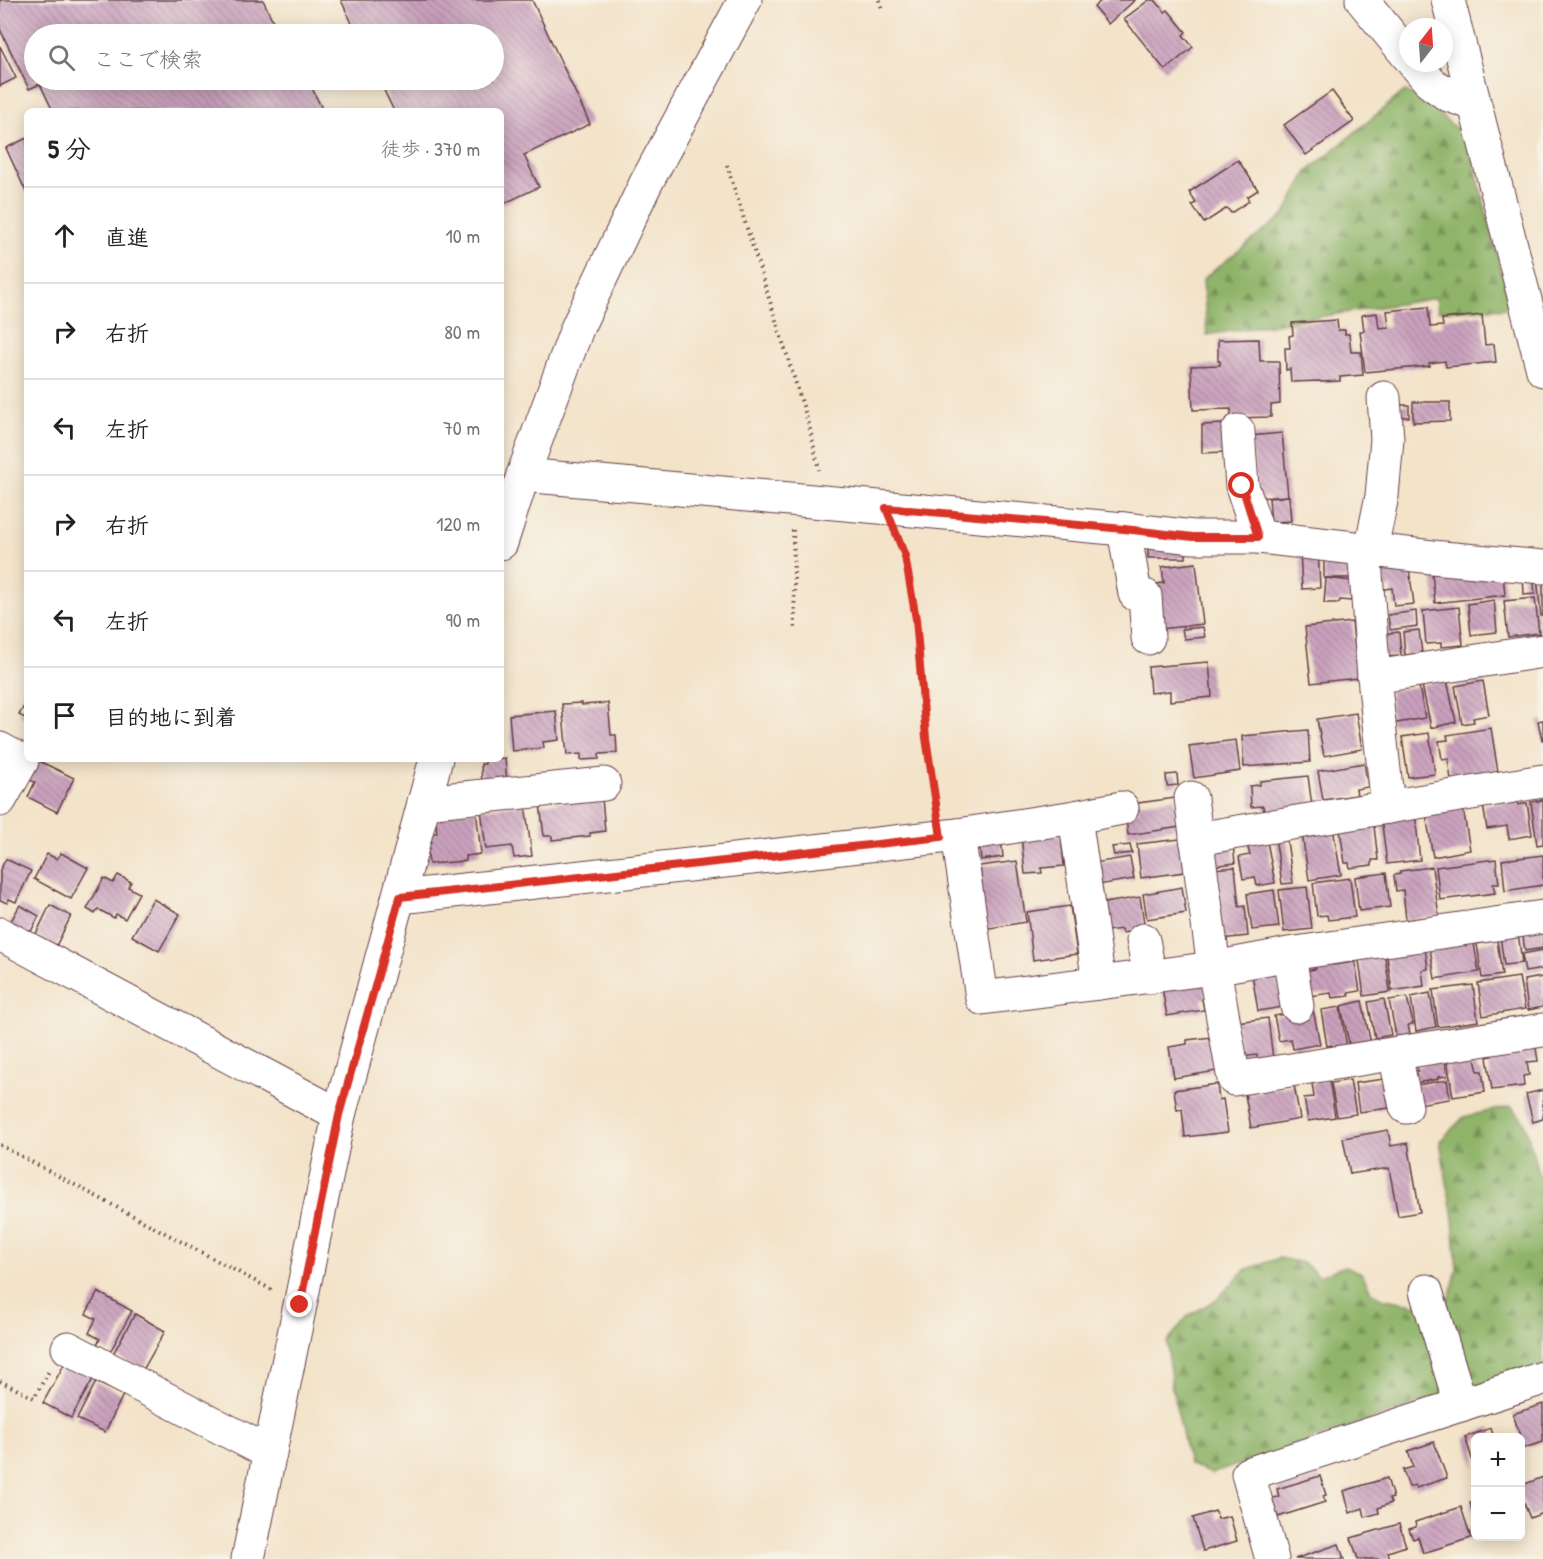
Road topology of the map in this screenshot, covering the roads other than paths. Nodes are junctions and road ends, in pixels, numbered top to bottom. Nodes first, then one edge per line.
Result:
1 (745, 0) edge
2 (1362, 0) edge
3 (1448, 0) edge
4 (1399, 45) edge
5 (1422, 72) edge
6 (1474, 104) junction
7 (1543, 370) edge
8 (1384, 398) dead end
9 (1238, 430) dead end
10 (523, 475) junction
11 (1124, 529) junction
12 (504, 534) edge
13 (1258, 537) junction
14 (1368, 549) junction
15 (1543, 567) edge
16 (1148, 638) dead end
17 (1543, 651) edge
18 (1374, 677) junction
19 (0, 749) edge
20 (435, 762) edge
21 (1543, 781) edge
22 (604, 784) dead end
23 (1191, 798) dead end
24 (0, 800) edge
25 (424, 802) junction
26 (1388, 807) junction
27 (1122, 808) dead end
28 (1075, 817) junction
29 (949, 836) junction
30 (1196, 839) junction
31 (400, 897) junction
32 (1543, 918) edge
33 (0, 934) edge
34 (1143, 940) dead end
35 (1289, 954) junction
36 (1214, 968) junction
37 (1150, 976) junction
38 (1099, 983) junction
39 (1298, 1006) dead end
40 (1543, 1030) edge
41 (1395, 1054) junction
42 (1407, 1107) dead end
43 (339, 1115) junction
44 (1426, 1291) dead end
45 (68, 1348) road end
46 (1543, 1378) edge
47 (1461, 1405) junction
48 (270, 1453) junction
49 (248, 1559) edge
50 (1272, 1559) edge

1 - 10 street
2 - 4 street
3 - 6 street
5 - 6 street
6 - 7 street
8 - 14 street
9 - 13 street
10 - 11 street
10 - 12 street
11 - 13 street
11 - 16 street
13 - 14 street
14 - 15 street
14 - 18 street
17 - 18 street
18 - 26 street
19 - 24 street
20 - 25 street
21 - 26 street
22 - 25 street
23 - 30 street
25 - 31 street
26 - 30 street
27 - 28 street
28 - 29 street
28 - 38 street
29 - 31 street
29 - 38 street
30 - 36 street
31 - 43 street
32 - 35 street
33 - 43 street
34 - 37 street
35 - 36 street
35 - 39 street
36 - 37 street
36 - 41 street
37 - 38 street
40 - 41 street
41 - 42 street
43 - 48 street
44 - 47 street
45 - 48 street
46 - 47 street
47 - 50 street
48 - 49 street

